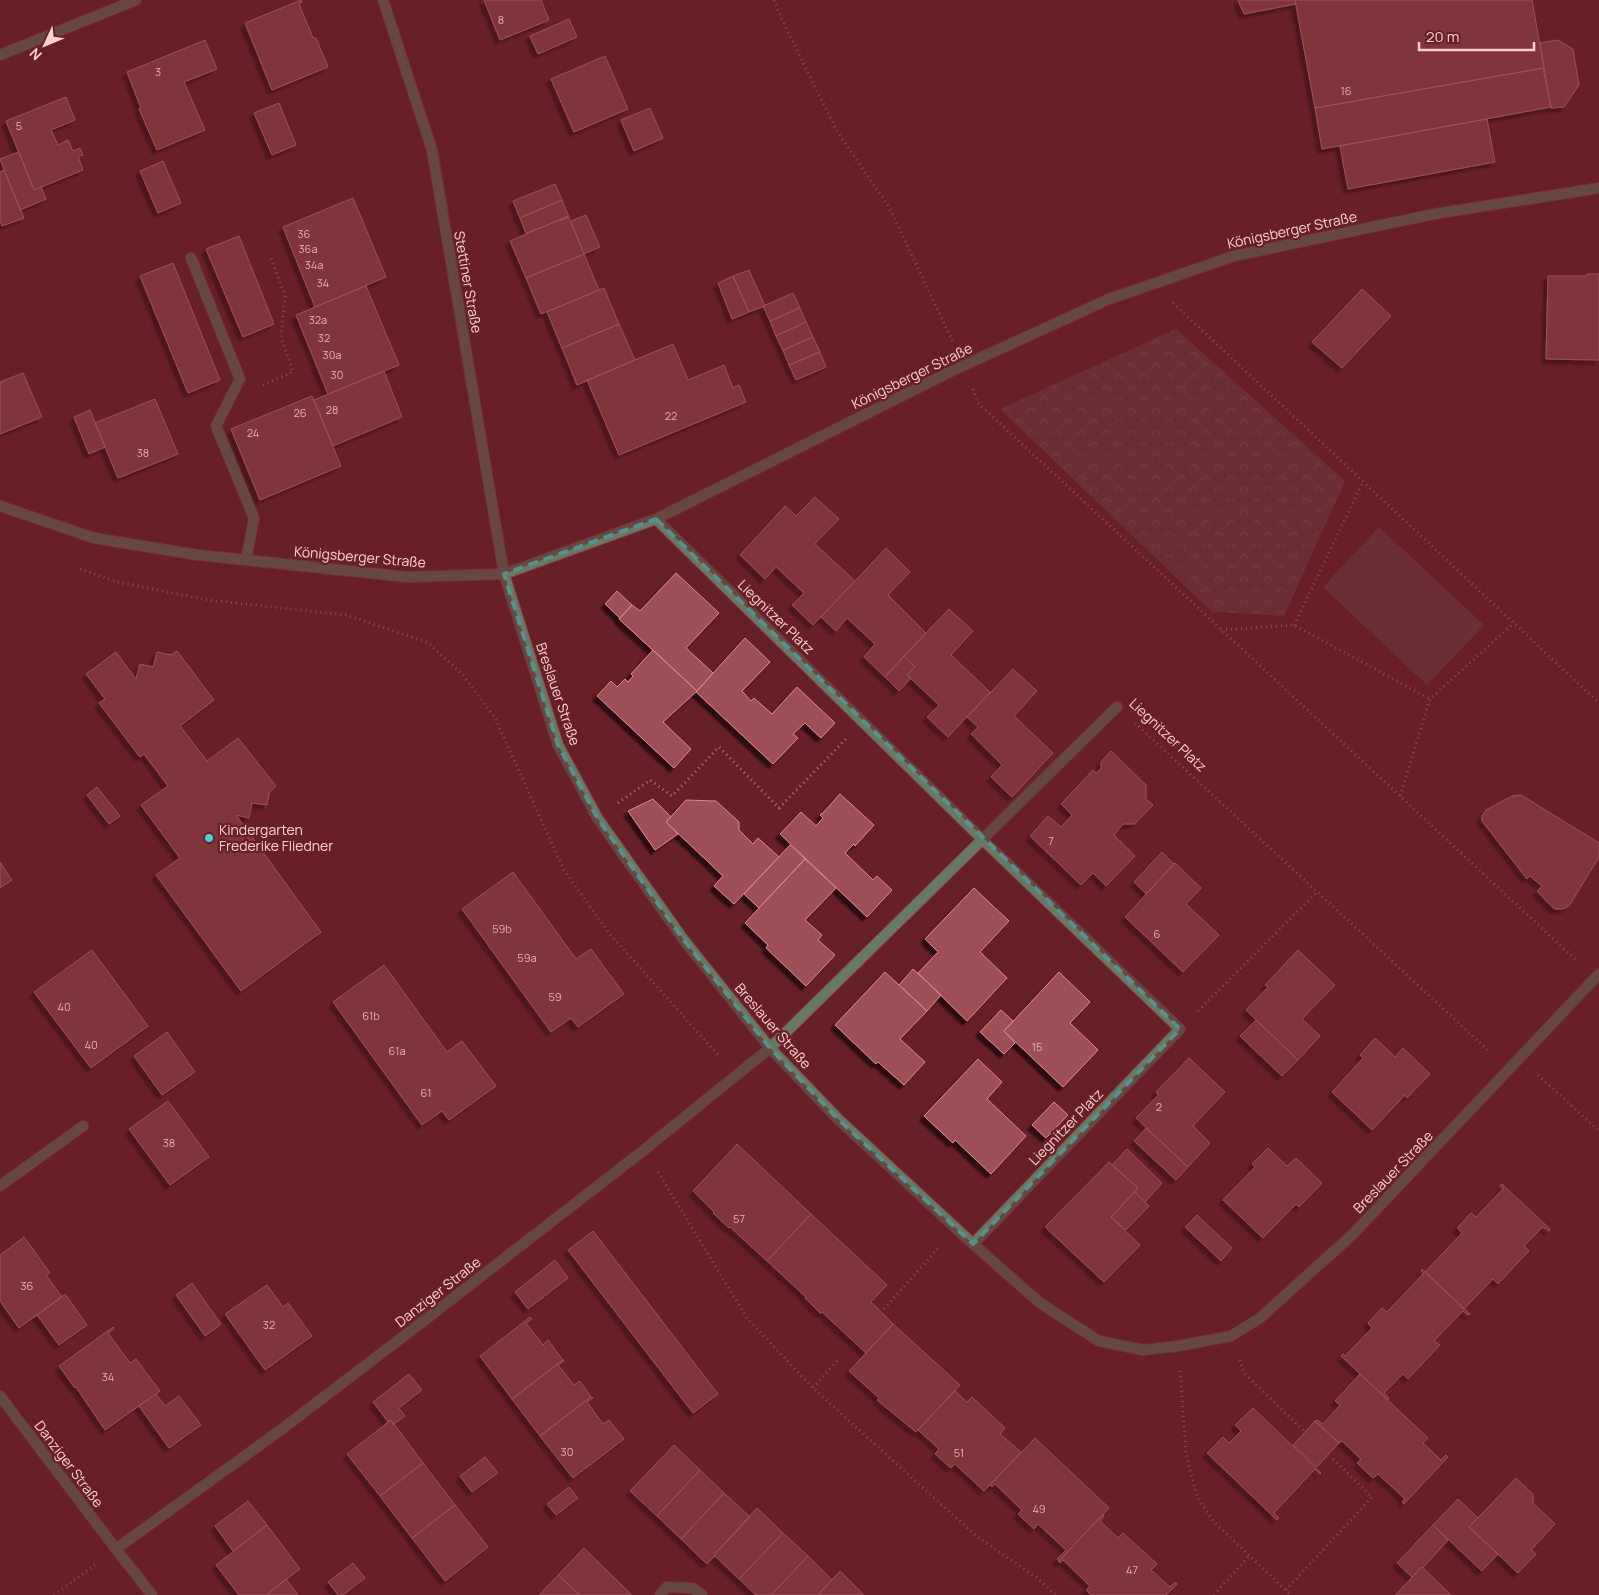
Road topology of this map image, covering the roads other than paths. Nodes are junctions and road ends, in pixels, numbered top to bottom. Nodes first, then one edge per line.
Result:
1 (136, 0) edge
2 (383, 0) edge
3 (0, 56) edge
4 (1599, 188) edge
5 (191, 258) dead end
6 (0, 506) edge
7 (656, 520) junction
8 (246, 560) junction
9 (504, 574) junction
10 (1117, 707) road end
11 (982, 839) junction
12 (1597, 976) edge
13 (770, 1048) junction
14 (84, 1126) dead end
15 (0, 1186) edge
16 (973, 1244) junction
17 (0, 1396) edge
18 (116, 1549) junction
19 (152, 1595) edge
20 (660, 1595) edge
21 (702, 1595) edge

1 - 3 street
2 - 9 street, Stettiner Straße
4 - 7 street, Königsberger Straße
5 - 8 street
6 - 8 street, Königsberger Straße
7 - 9 street, Königsberger Straße
7 - 11 street, Liegnitzer Platz
8 - 9 street, Königsberger Straße
9 - 13 street, Breslauer Straße
10 - 11 street, Liegnitzer Platz
11 - 13 street, Liegnitzer Platz
11 - 16 street, Liegnitzer Platz
12 - 16 street, Breslauer Straße
13 - 16 street, Breslauer Straße
13 - 18 street, Danziger Straße
14 - 15 street
17 - 18 street, Danziger Straße
18 - 19 street, Danziger Straße
20 - 21 street

